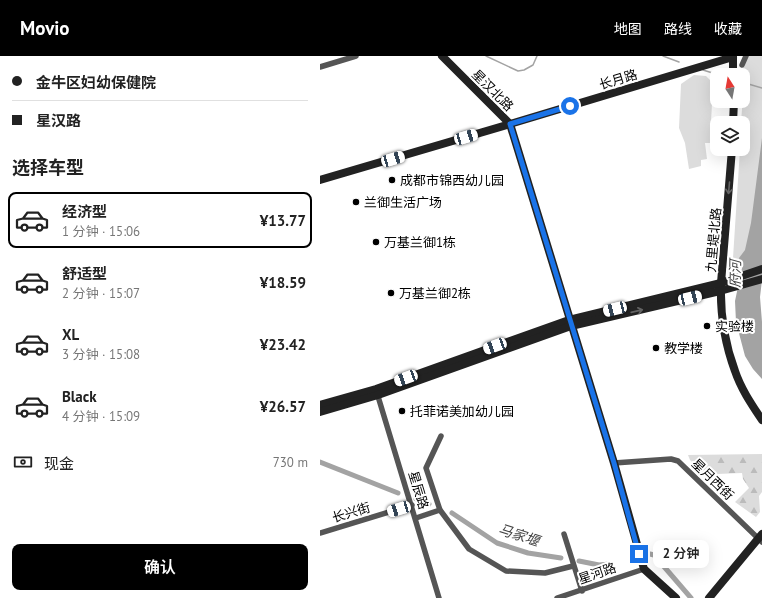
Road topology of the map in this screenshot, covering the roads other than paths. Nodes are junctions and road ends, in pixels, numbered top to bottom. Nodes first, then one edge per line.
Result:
1 (356, 56) edge
2 (442, 56) edge
3 (733, 56) edge
4 (746, 56) edge
5 (742, 65) dead end
6 (320, 67) edge
7 (733, 68) edge
8 (510, 124) junction
9 (731, 156) edge
10 (320, 180) edge
11 (762, 269) edge
12 (762, 279) edge
13 (720, 287) junction
14 (570, 323) junction
15 (377, 392) junction
16 (320, 405) edge
17 (320, 412) edge
18 (762, 420) edge
19 (441, 436) dead end
20 (614, 463) junction
21 (412, 505) junction
22 (440, 510) junction
23 (416, 518) junction
24 (320, 533) edge
25 (564, 534) dead end
26 (761, 538) edge
27 (573, 566) junction
28 (644, 569) junction
29 (582, 591) junction
30 (440, 598) edge
31 (557, 598) edge
32 (676, 598) edge
33 (708, 598) edge

1 - 6 street
2 - 8 street, 星汉北路
3 - 7 street
3 - 8 street, 长月路
4 - 5 street
8 - 10 street, 长月路
8 - 14 street
9 -> 13 street, 九里堤北路
11 - 13 street
12 - 13 street
13 - 14 street
13 - 18 street, 九里堤北路
14 - 15 street
14 - 20 street
15 - 16 street
15 - 17 street
15 - 21 street, 星辰路
19 - 22 street
20 - 26 street, 星月西街
20 - 28 street
21 - 23 street, 星辰路
21 - 24 street, 长兴街
22 - 23 street
22 - 27 street
23 - 30 street, 星辰路
25 - 27 street
26 - 33 street
27 - 29 street
28 - 29 street, 星河路
28 - 32 street
29 - 31 street, 星河路

